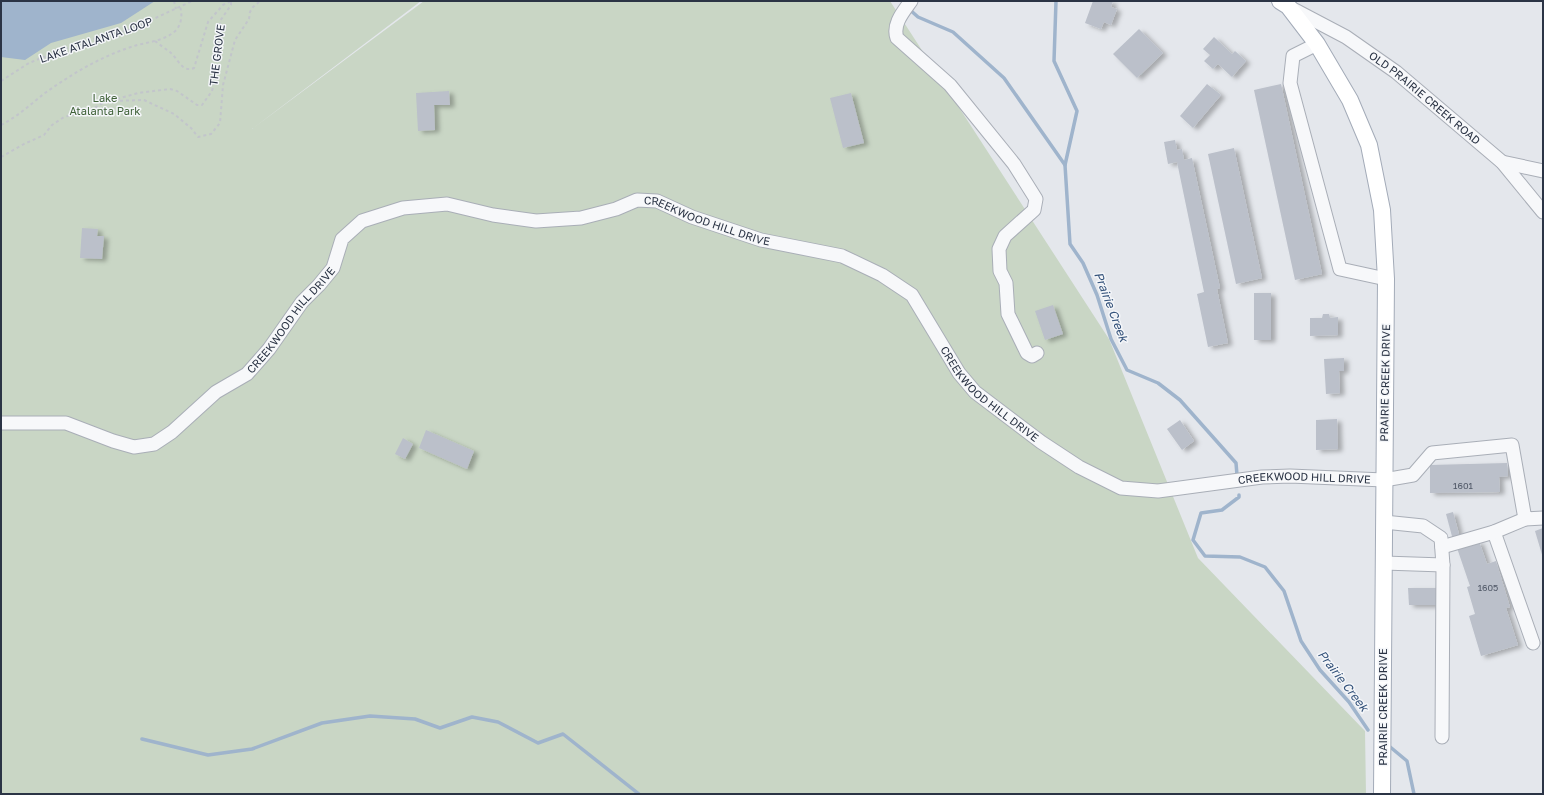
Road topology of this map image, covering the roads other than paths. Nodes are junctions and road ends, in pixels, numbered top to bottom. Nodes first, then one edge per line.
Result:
1 (911, 1) edge
2 (1284, 4) edge
3 (1317, 44) junction
4 (1502, 162) junction
5 (1543, 170) edge
6 (1543, 212) edge
7 (1386, 279) junction
8 (1038, 353) dead end
9 (1, 423) edge
10 (1384, 480) junction
11 (1543, 518) edge
12 (1525, 519) junction
13 (1384, 522) junction
14 (1494, 532) junction
15 (1442, 547) junction
16 (1384, 563) junction
17 (1443, 565) junction
18 (1533, 643) dead end
19 (1442, 737) dead end
20 (1382, 794) edge

1 - 8 street
2 - 3 main road, PRAIRIE CREEK DRIVE
2 - 4 street, OLD PRAIRIE CREEK ROAD
3 - 7 main road, PRAIRIE CREEK DRIVE
3 - 7 street
4 - 5 street
4 - 6 street, OLD PRAIRIE CREEK ROAD
7 - 10 main road, PRAIRIE CREEK DRIVE
9 - 10 street, CREEKWOOD HILL DRIVE
10 - 12 street, CREEKWOOD HILL DRIVE
10 - 13 main road, PRAIRIE CREEK DRIVE
11 - 12 street
12 - 14 street
13 - 15 street
13 - 16 main road, PRAIRIE CREEK DRIVE
14 - 15 street
14 - 18 street
15 - 17 street
16 - 17 street
16 - 20 main road, PRAIRIE CREEK DRIVE
17 - 19 street

